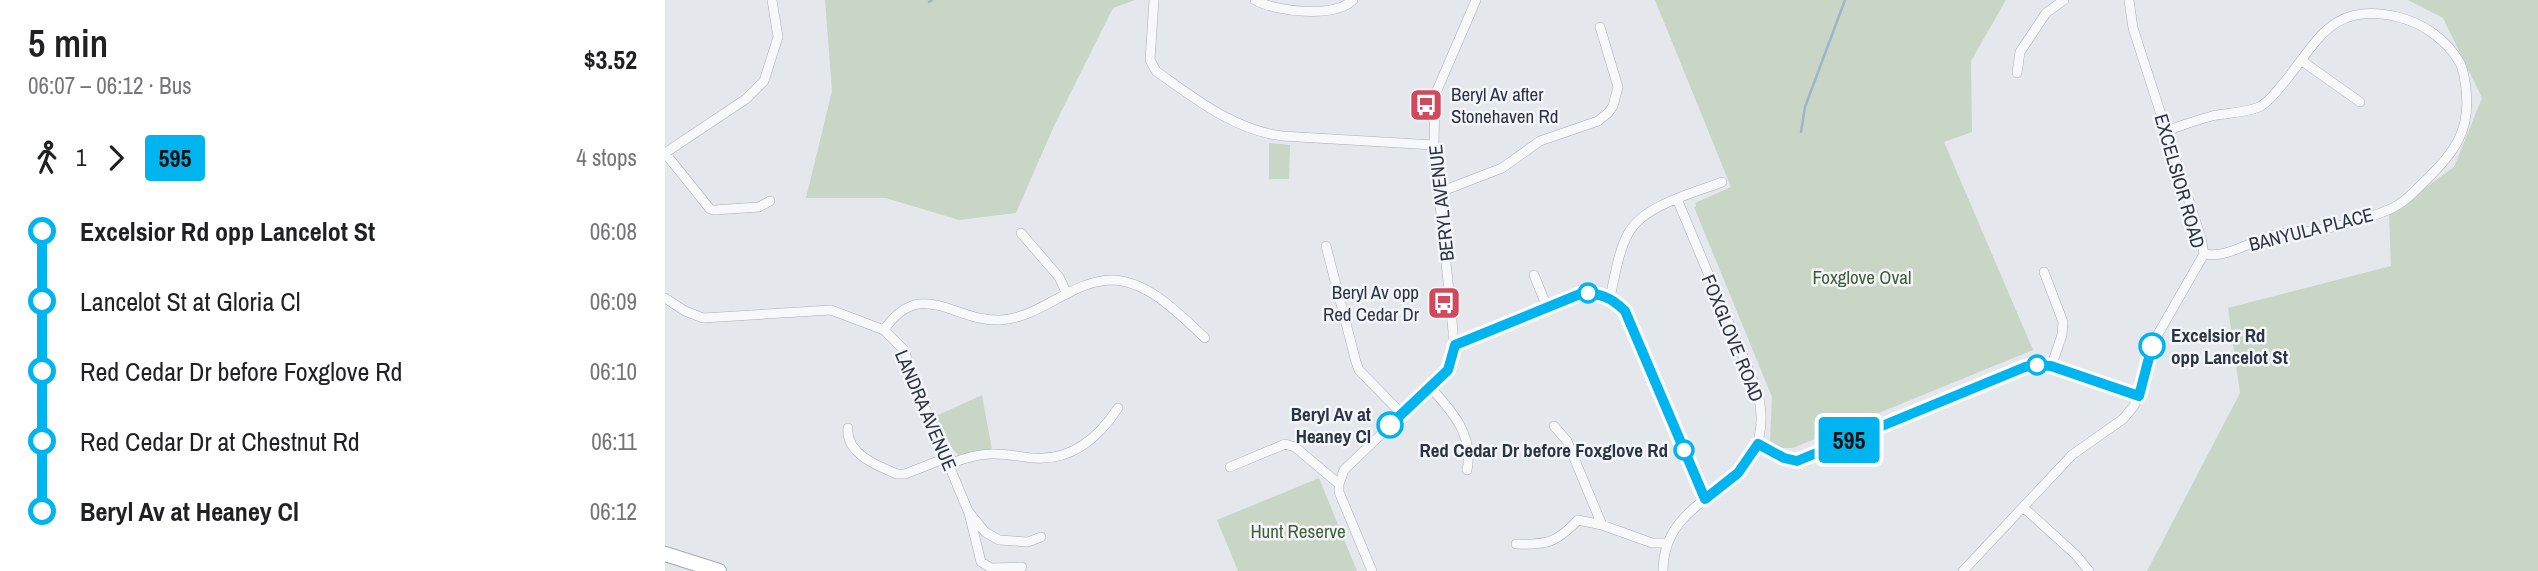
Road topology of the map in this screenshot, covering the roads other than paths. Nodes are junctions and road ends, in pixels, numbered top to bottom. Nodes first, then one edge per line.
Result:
1 (772, 0) edge
2 (1154, 0) edge
3 (1255, 0) edge
4 (1353, 0) edge
5 (1476, 0) edge
6 (2064, 0) edge
7 (2129, 0) edge
8 (1600, 27) dead end
9 (2302, 61) junction
10 (2017, 73) dead end
11 (2360, 102) dead end
12 (2166, 131) junction
13 (1434, 145) junction
14 (665, 153) edge
15 (1722, 182) dead end
16 (1440, 192) junction
17 (1677, 199) junction
18 (770, 201) dead end
19 (1021, 233) dead end
20 (1326, 246) dead end
21 (2204, 254) junction
22 (2044, 272) dead end
23 (1534, 275) dead end
24 (1067, 294) junction
25 (1610, 297) junction
26 (665, 298) edge
27 (1547, 307) junction
28 (884, 330) junction
29 (1205, 338) dead end
30 (1455, 345) junction
31 (2051, 366) junction
32 (1430, 387) junction
33 (2139, 396) junction
34 (1118, 408) dead end
35 (1401, 413) junction
36 (1554, 426) dead end
37 (848, 428) dead end
38 (1758, 444) junction
39 (947, 461) junction
40 (1230, 467) dead end
41 (1467, 470) dead end
42 (1339, 484) junction
43 (1705, 499) junction
44 (2023, 507) junction
45 (968, 511) junction
46 (1602, 525) junction
47 (1041, 537) dead end
48 (1667, 542) junction
49 (1516, 544) dead end
50 (665, 554) edge
51 (665, 561) edge
52 (1022, 567) dead end
53 (697, 571) edge
54 (719, 571) edge
55 (1373, 571) edge
56 (1663, 571) edge
57 (1963, 571) edge
58 (2089, 571) edge

1 - 14 street
2 - 13 street
3 - 4 street
5 - 13 street, BERYL AVENUE
6 - 10 street
7 - 12 street, EXCELSIOR ROAD
8 - 16 street
9 - 11 street
9 - 12 street, BANYULA PLACE
9 - 21 street, BANYULA PLACE
12 - 21 street, EXCELSIOR ROAD
13 - 16 street, BERYL AVENUE
14 - 18 street
15 - 17 street
16 - 30 street, BERYL AVENUE
17 - 25 street
17 - 38 street, FOXGLOVE ROAD
19 - 24 street
20 - 35 street
21 - 33 street, EXCELSIOR ROAD
22 - 31 street
23 - 27 street
24 - 28 street
24 - 29 street
25 - 27 street
25 - 43 street
26 - 28 street, LANDRA AVENUE
27 - 30 street
28 - 39 street, LANDRA AVENUE
30 - 32 street, BERYL AVENUE
31 - 33 street
31 - 38 street
32 - 35 street, BERYL AVENUE
32 - 41 street
33 - 44 street, EXCELSIOR ROAD
34 - 39 street
35 - 42 street, BERYL AVENUE
36 - 46 street
37 - 39 street
38 - 43 street
39 - 45 street, LANDRA AVENUE
40 - 42 street
42 - 55 street
43 - 48 street
44 - 57 street, EXCELSIOR ROAD
44 - 58 street
45 - 47 street, LANDRA AVENUE
45 - 52 street, LANDRA AVENUE
46 - 48 street
46 - 49 street
48 - 56 street
50 - 54 main road
51 - 53 main road

